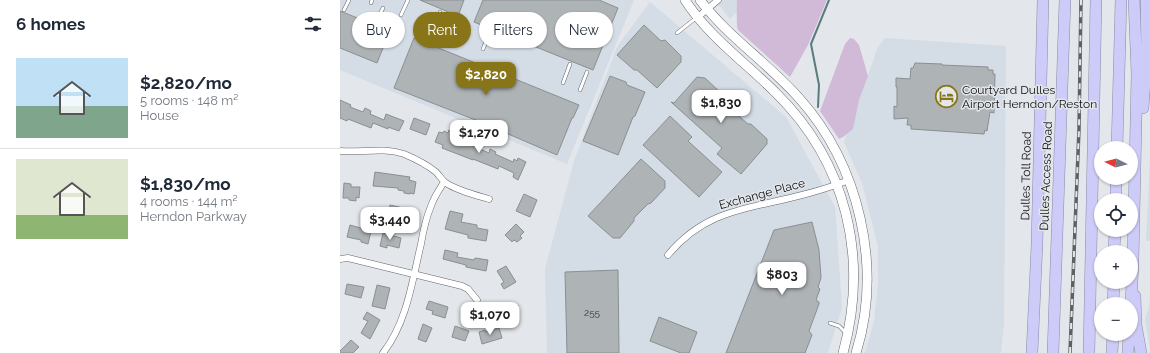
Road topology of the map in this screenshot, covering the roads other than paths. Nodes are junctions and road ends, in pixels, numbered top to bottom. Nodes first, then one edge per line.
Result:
1 (349, 0) edge
2 (408, 0) edge
3 (685, 0) edge
4 (700, 0) edge
5 (718, 0) edge
6 (1038, 0) edge
7 (1043, 0) edge
8 (1064, 0) edge
9 (1096, 0) edge
10 (1121, 0) edge
11 (1134, 0) edge
12 (1146, 0) edge
13 (383, 8) dead end
14 (707, 9) junction
15 (344, 10) dead end
16 (381, 12) edge
17 (402, 12) edge
18 (698, 17) junction
19 (677, 33) dead end
20 (1042, 33) junction
21 (570, 64) dead end
22 (587, 72) dead end
23 (563, 83) dead end
24 (580, 90) dead end
25 (1117, 141) edge
26 (1136, 141) edge
27 (1138, 144) edge
28 (340, 151) edge
29 (849, 180) junction
30 (444, 182) junction
31 (837, 185) junction
32 (1135, 185) edge
33 (489, 199) dead end
34 (1133, 245) edge
35 (668, 255) dead end
36 (340, 259) edge
37 (414, 274) junction
38 (1135, 289) edge
39 (477, 300) dead end
40 (830, 323) dead end
41 (847, 335) junction
42 (1112, 341) edge
43 (1129, 341) edge
44 (383, 353) edge
45 (843, 353) edge
46 (856, 353) edge
47 (1032, 353) edge
48 (1053, 353) edge
49 (1089, 353) edge
50 (1112, 353) edge
51 (1128, 353) edge
52 (1141, 353) edge

1 - 15 lane
2 - 17 lane
3 - 18 main road
4 - 14 main road
5 - 14 street
6 - 20 highway
7 - 20 highway, Dulles Toll Road
8 - 48 highway, Dulles Access Road
9 - 49 highway
10 - 25 highway
11 - 26 highway
12 - 27 highway
13 - 16 lane
14 - 18 street
14 - 29 main road
18 - 19 lane
18 - 31 main road
20 - 47 highway, Dulles Toll Road
21 - 23 lane
22 - 24 lane
28 - 30 street
29 - 31 street, Exchange Place
29 - 46 main road
30 - 33 street
30 - 37 street
31 - 35 street, Exchange Place
31 - 41 main road
32 - 34 highway
36 - 37 street
37 - 39 street
37 - 44 street
38 - 52 highway
40 - 41 lane
41 - 45 main road
42 - 50 highway
43 - 51 highway

